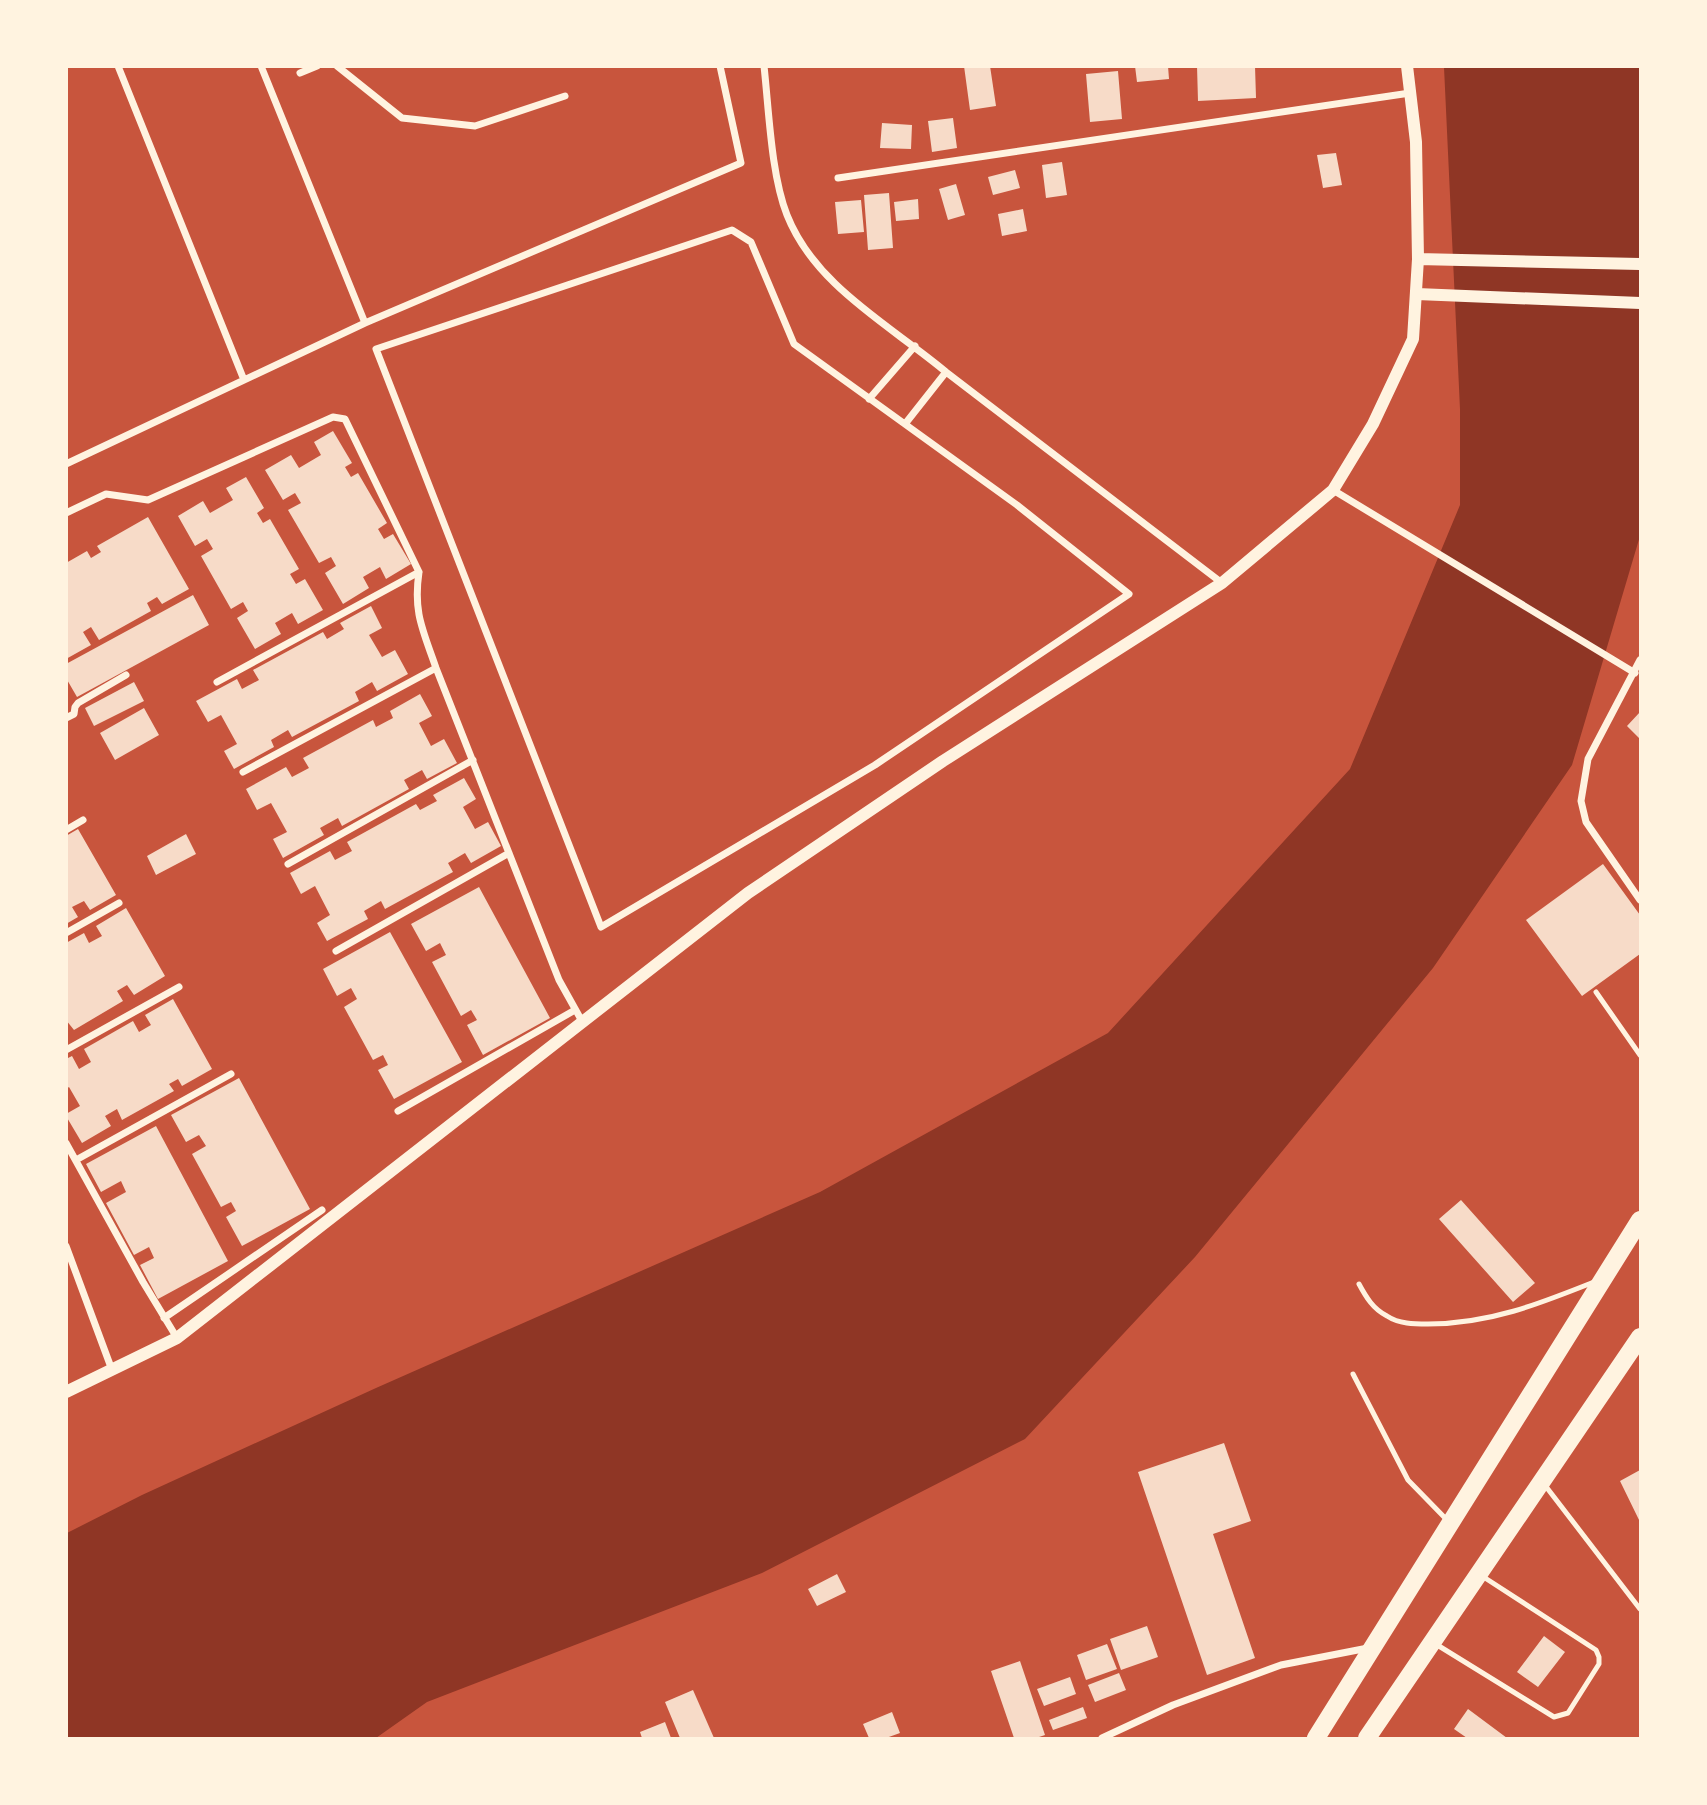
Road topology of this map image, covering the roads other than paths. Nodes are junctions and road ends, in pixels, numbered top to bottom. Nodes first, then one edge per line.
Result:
1 (118, 66) edge
2 (261, 66) edge
3 (317, 66) edge
4 (337, 66) edge
5 (720, 66) edge
6 (764, 66) edge
7 (1407, 66) edge
8 (300, 73) dead end
9 (1410, 93) junction
10 (565, 96) dead end
11 (838, 178) dead end
12 (1418, 259) junction
13 (1640, 264) edge
14 (1416, 294) junction
15 (1640, 303) edge
16 (365, 323) junction
17 (915, 346) junction
18 (946, 372) junction
19 (244, 380) junction
20 (869, 399) junction
21 (905, 424) junction
22 (66, 464) edge
23 (1333, 490) junction
24 (66, 513) edge
25 (419, 572) junction
26 (1222, 583) junction
27 (1640, 660) edge
28 (436, 668) junction
29 (1634, 673) junction
30 (127, 675) dead end
31 (217, 682) dead end
32 (66, 718) edge
33 (473, 760) junction
34 (243, 772) dead end
35 (83, 820) dead end
36 (66, 830) edge
37 (509, 853) junction
38 (288, 864) dead end
39 (1640, 900) edge
40 (119, 903) dead end
41 (66, 933) edge
42 (336, 951) dead end
43 (179, 987) dead end
44 (1596, 992) dead end
45 (579, 1016) junction
46 (66, 1051) edge
47 (1640, 1055) edge
48 (231, 1074) dead end
49 (398, 1111) dead end
50 (66, 1143) edge
51 (76, 1160) junction
52 (322, 1210) dead end
53 (1640, 1220) edge
54 (66, 1246) edge
55 (1604, 1279) junction
56 (1359, 1284) dead end
57 (165, 1320) junction
58 (1640, 1337) edge
59 (177, 1338) junction
60 (112, 1370) junction
61 (1353, 1374) dead end
62 (66, 1392) edge
63 (1542, 1482) junction
64 (1450, 1523) junction
65 (1479, 1574) junction
66 (1640, 1609) edge
67 (1433, 1643) junction
68 (1372, 1647) junction
69 (1102, 1738) edge
70 (1316, 1738) edge
71 (1367, 1738) edge

1 - 19 street
2 - 16 street
3 - 8 street
4 - 10 street
5 - 16 street
6 - 17 street
7 - 9 street
9 - 11 street
9 - 12 street
12 - 13 street
12 - 14 street
14 - 15 street
14 - 23 street
16 - 19 street
17 - 18 street
17 - 20 street
18 - 21 street
18 - 26 street
19 - 22 street
20 - 21 street
20 - 21 street
23 - 26 street
23 - 29 street
24 - 25 street
25 - 28 street
25 - 31 street
26 - 45 street
27 - 29 street
28 - 33 street
28 - 34 street
29 - 39 street
30 - 32 street
33 - 37 street
33 - 38 street
35 - 36 street
37 - 42 street
37 - 45 street
40 - 41 street
43 - 46 street
44 - 47 lane
45 - 49 street
45 - 59 street
48 - 51 street
50 - 51 street
51 - 57 street
52 - 57 street
53 - 55 main road
54 - 60 street
55 - 56 lane
55 - 64 main road
57 - 59 street
58 - 63 main road
59 - 60 street
60 - 62 street
61 - 64 lane
63 - 65 main road
63 - 66 lane
64 - 68 main road
65 - 67 main road
65 - 67 lane
67 - 71 main road
68 - 69 street
68 - 70 main road

